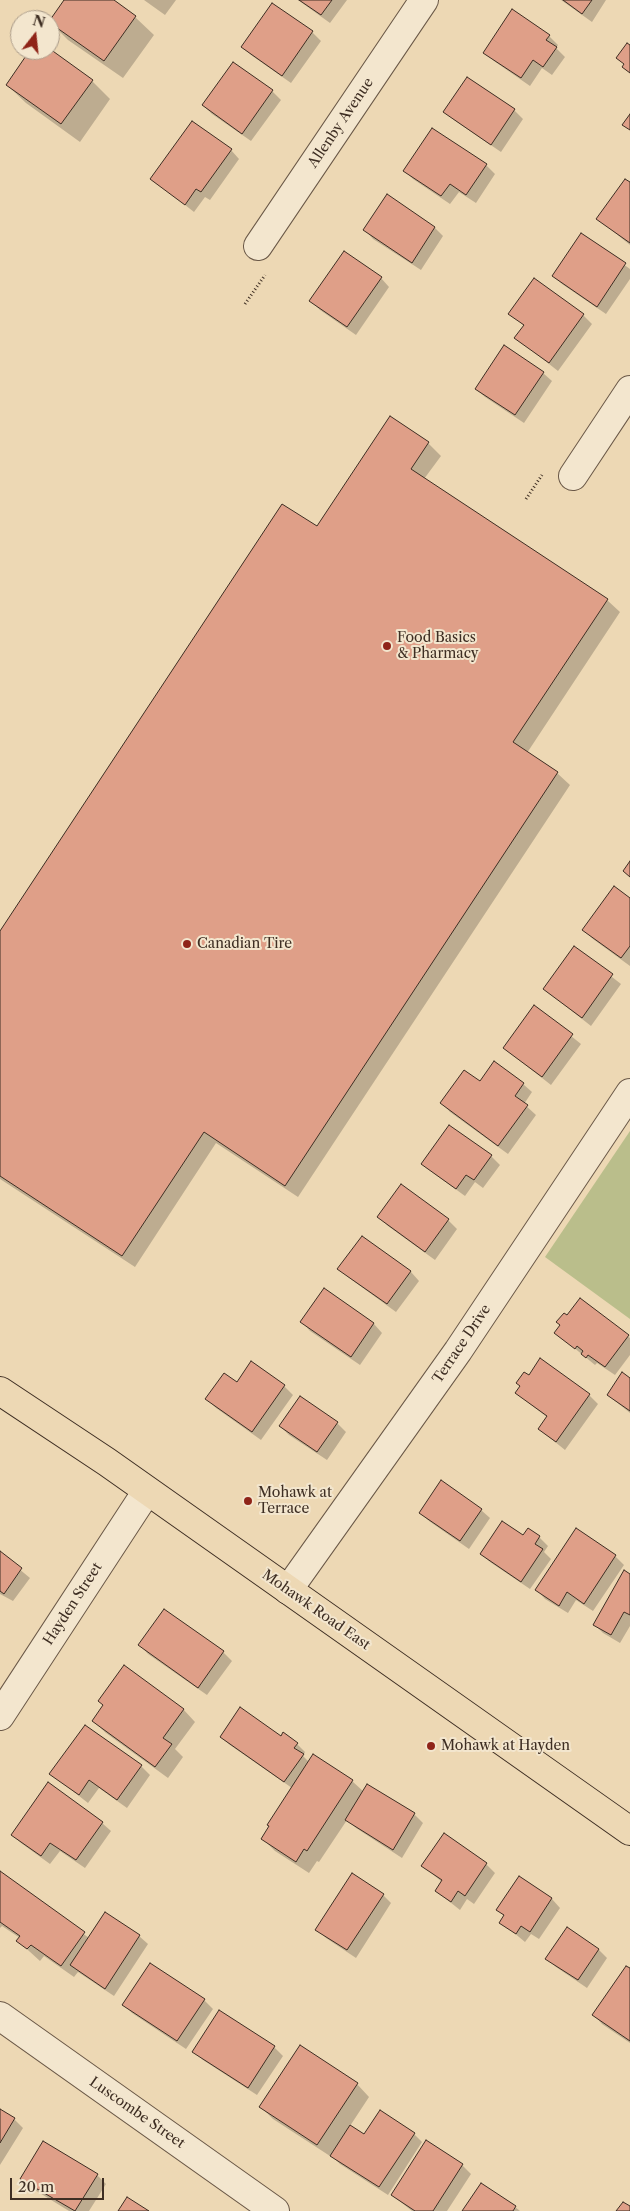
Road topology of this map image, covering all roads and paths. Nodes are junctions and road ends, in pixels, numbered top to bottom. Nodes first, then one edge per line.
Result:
1 (424, 0) edge
2 (258, 246) dead end
3 (262, 279) dead end
4 (245, 304) dead end
5 (630, 390) edge
6 (573, 476) dead end
7 (630, 1093) edge
8 (0, 1391) edge
9 (147, 1491) junction
10 (288, 1590) junction
11 (0, 1716) edge
12 (630, 1831) edge
13 (0, 2016) edge
14 (275, 2211) edge

1 - 2 street, Allenby Avenue
3 - 4 path
5 - 6 street
7 - 10 street, Terrace Drive
8 - 9 main road, Mohawk Road East
9 - 10 main road, Mohawk Road East
9 - 11 street, Hayden Street
10 - 12 main road, Mohawk Road East
13 - 14 street, Luscombe Street

